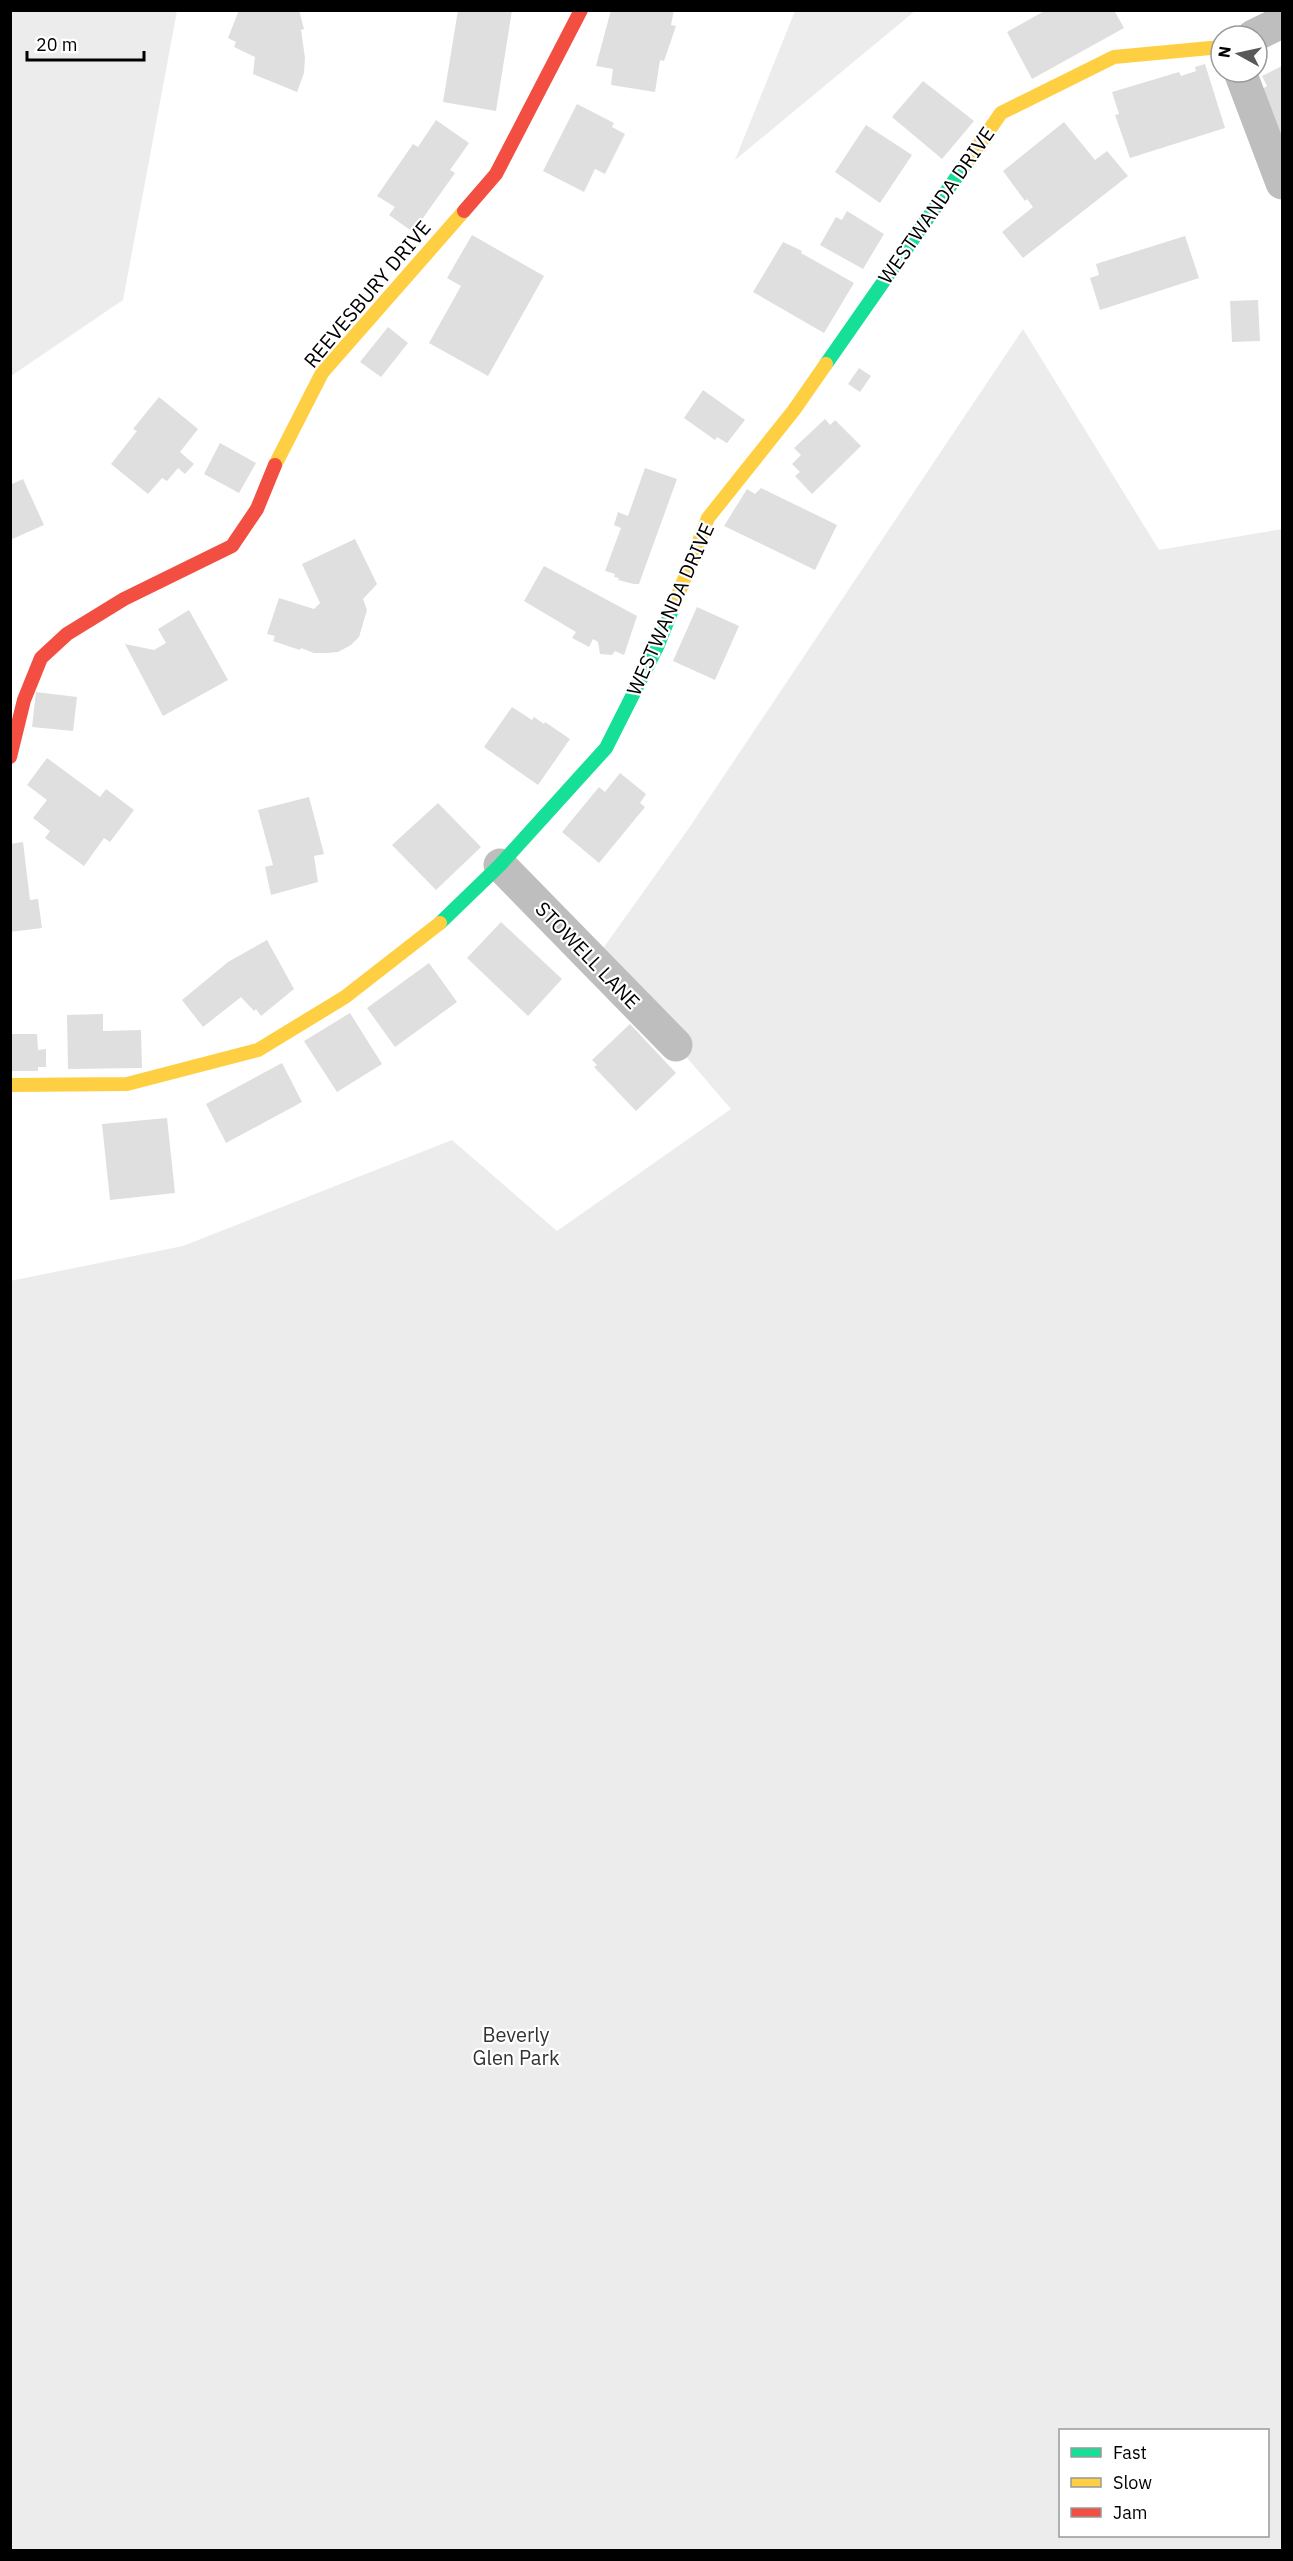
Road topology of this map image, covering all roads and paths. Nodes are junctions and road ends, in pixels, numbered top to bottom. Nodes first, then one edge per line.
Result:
1 (581, 10) edge
2 (1209, 48) edge
3 (1245, 84) edge
4 (1282, 183) edge
5 (10, 757) edge
6 (500, 866) junction
7 (676, 1045) dead end
8 (10, 1085) edge

1 - 5 street, REEVESBURY DRIVE
2 - 6 street, WESTWANDA DRIVE
3 - 4 street
6 - 7 street, STOWELL LANE
6 - 8 street, WESTWANDA DRIVE

